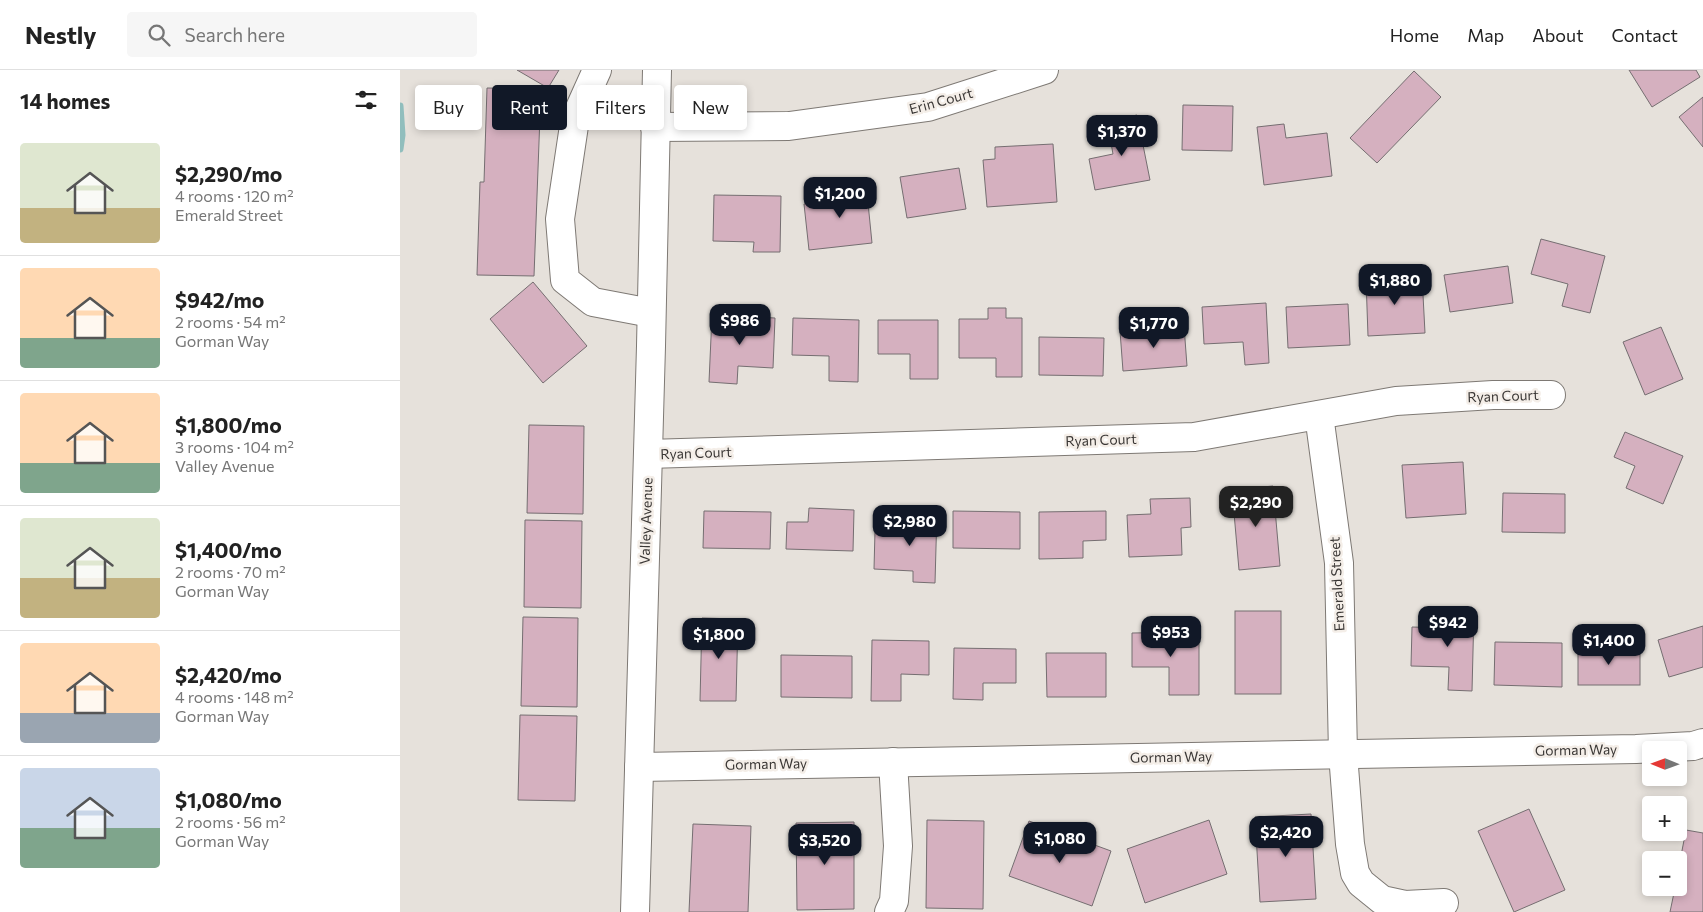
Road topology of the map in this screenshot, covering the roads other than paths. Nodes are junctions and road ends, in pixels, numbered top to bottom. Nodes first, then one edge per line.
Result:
1 (597, 70) edge
2 (657, 70) edge
3 (1044, 70) edge
4 (656, 85) edge
5 (664, 127) edge
6 (655, 130) edge
7 (651, 313) junction
8 (1551, 395) dead end
9 (1319, 415) junction
10 (648, 454) junction
11 (1703, 743) edge
12 (1343, 754) junction
13 (893, 762) junction
14 (639, 767) junction
15 (1444, 903) dead end
16 (635, 912) edge
17 (889, 912) edge

1 - 7 street
2 - 4 street, Valley Avenue
3 - 5 street, Erin Court
6 - 7 street, Valley Avenue
7 - 10 street, Valley Avenue
8 - 9 street, Ryan Court
9 - 10 street, Ryan Court
9 - 12 street, Emerald Street
10 - 14 street, Valley Avenue
11 - 12 street, Gorman Way
12 - 13 street, Gorman Way
12 - 15 street, Emerald Street
13 - 14 street, Gorman Way
13 - 17 street
14 - 16 street, Valley Avenue

